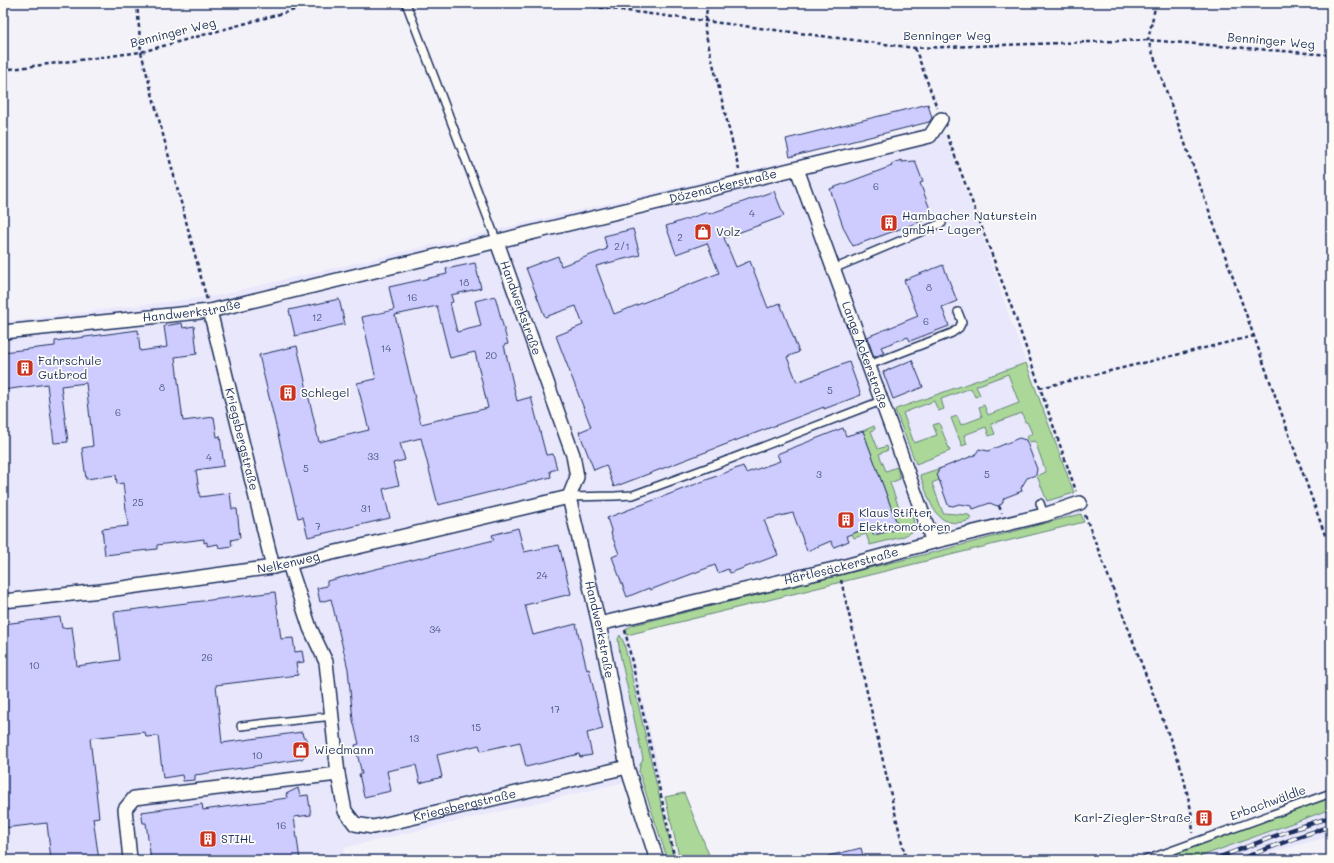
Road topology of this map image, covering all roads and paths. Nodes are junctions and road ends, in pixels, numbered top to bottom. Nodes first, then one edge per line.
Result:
1 (137, 3) edge
2 (320, 3) edge
3 (406, 3) edge
4 (565, 3) edge
5 (708, 3) edge
6 (1156, 3) edge
7 (705, 21) junction
8 (1148, 40) junction
9 (915, 48) junction
10 (141, 52) junction
11 (1331, 55) edge
12 (3, 70) edge
13 (941, 119) junction
14 (797, 169) junction
15 (742, 182) junction
16 (942, 223) dead end
17 (497, 242) junction
18 (833, 269) junction
19 (210, 311) junction
20 (958, 312) dead end
21 (3, 332) edge
22 (1254, 336) junction
23 (869, 364) junction
24 (1040, 388) junction
25 (881, 401) junction
26 (569, 497) junction
27 (1080, 503) junction
28 (999, 506) dead end
29 (1001, 510) dead end
30 (1325, 535) dead end
31 (933, 542) junction
32 (289, 564) junction
33 (273, 567) junction
34 (838, 568) junction
35 (3, 601) edge
36 (623, 618) junction
37 (599, 624) junction
38 (333, 716) junction
39 (241, 726) dead end
40 (627, 766) junction
41 (338, 774) junction
42 (1331, 793) edge
43 (1194, 842) junction
44 (130, 859) edge
45 (657, 860) edge
46 (675, 860) edge
47 (906, 860) edge
48 (1146, 860) edge

1 - 10 path
2 - 10 path, Benninger Weg
3 - 17 lane
4 - 7 path, Benninger Weg
5 - 7 path
6 - 8 path
7 - 9 path, Benninger Weg
7 - 15 path
8 - 9 path, Benninger Weg
8 - 11 path, Benninger Weg
8 - 22 path
9 - 13 path
10 - 12 path, Benninger Weg
10 - 19 path
13 - 14 street, Dözenäckerstraße
13 - 24 path
14 - 15 street, Dözenäckerstraße
14 - 18 street, Lange Äckerstraße
15 - 17 street, Dözenäckerstraße
16 - 18 lane
17 - 19 street, Handwerkstraße
17 - 26 street, Handwerkstraße
18 - 23 street, Lange Äckerstraße
19 - 21 street, Handwerkstraße
19 - 33 street, Kriegsbergstraße
20 - 23 lane
22 - 24 path
22 - 30 path
23 - 25 street, Lange Äckerstraße
24 - 27 path
25 - 26 lane
25 - 31 street, Lange Äckerstraße
26 - 32 street, Nelkenweg
26 - 37 street, Handwerkstraße
27 - 31 street, Härtlesäckerstraße
27 - 43 path
28 - 29 path
31 - 34 street, Härtlesäckerstraße
32 - 33 street, Nelkenweg
32 - 38 street, Kriegsbergstraße
33 - 35 street, Nelkenweg
34 - 36 street, Härtlesäckerstraße
34 - 47 path
36 - 37 street, Härtlesäckerstraße
36 - 46 path
37 - 40 street, Handwerkstraße
38 - 39 lane
38 - 41 street, Kriegsbergstraße
40 - 41 street, Kriegsbergstraße
40 - 45 street, Handwerkstraße
41 - 44 street
42 - 43 lane, Erbachwäldle
43 - 48 lane, Erbachwäldle

